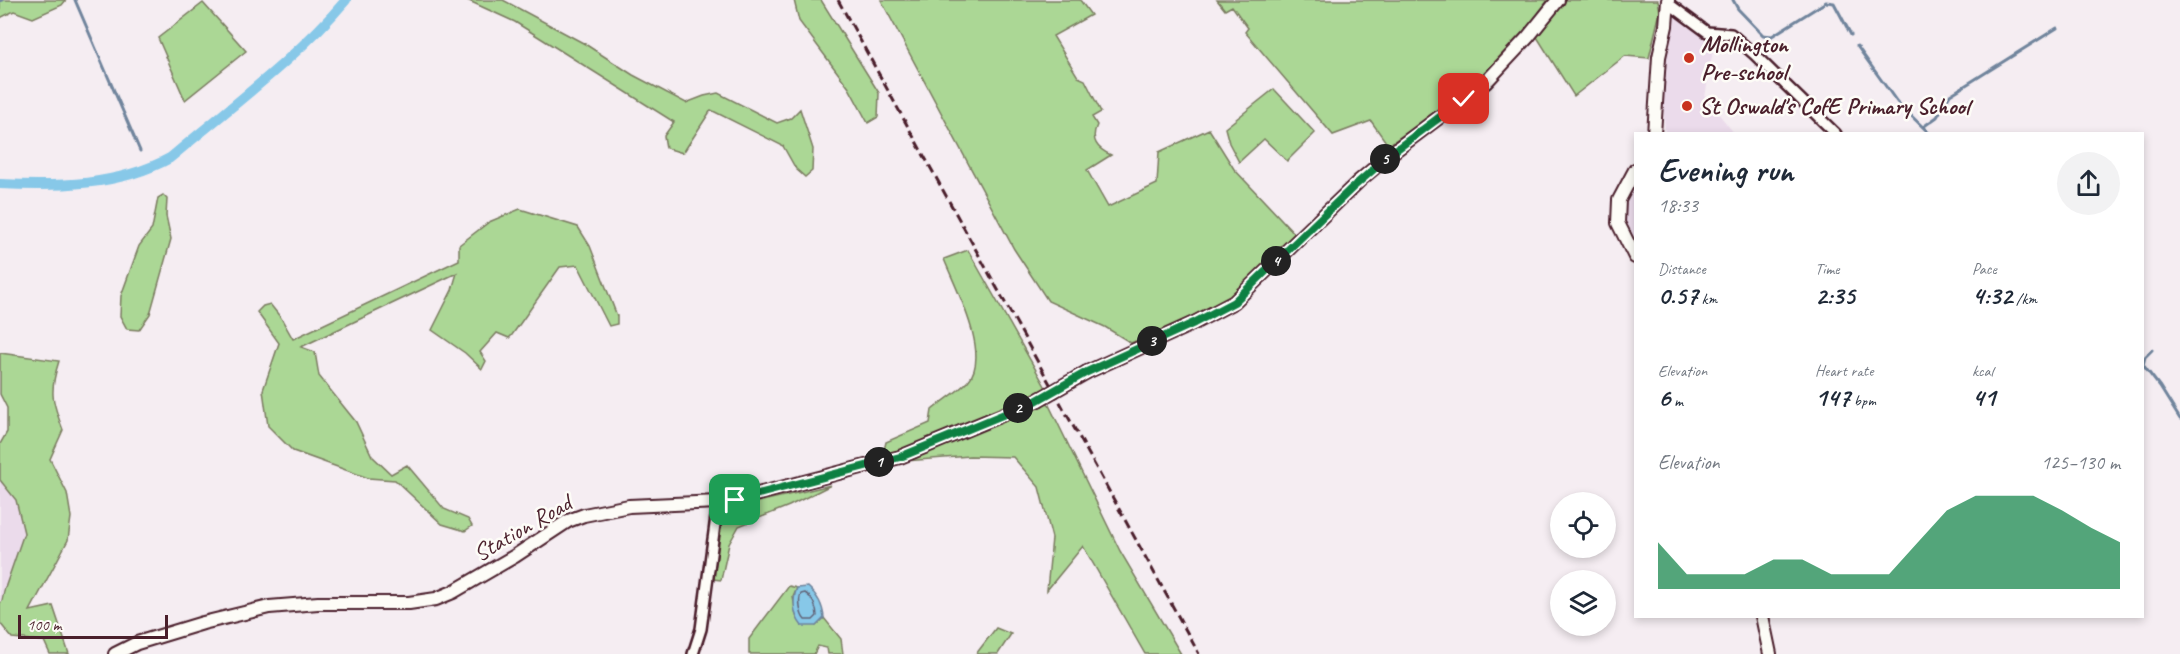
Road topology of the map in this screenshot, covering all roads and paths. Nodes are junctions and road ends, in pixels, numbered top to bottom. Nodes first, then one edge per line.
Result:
1 (1558, 0) edge
2 (1668, 2) edge
3 (1654, 132) edge
4 (1834, 132) edge
5 (1634, 172) edge
6 (1634, 255) edge
7 (718, 502) junction
8 (1762, 618) edge
9 (115, 654) edge
10 (693, 654) edge
11 (1770, 654) edge

1 - 7 street, Station Road, bridge
2 - 3 street
2 - 4 street
5 - 6 street
7 - 9 street, Station Road
7 - 10 street
8 - 11 street

